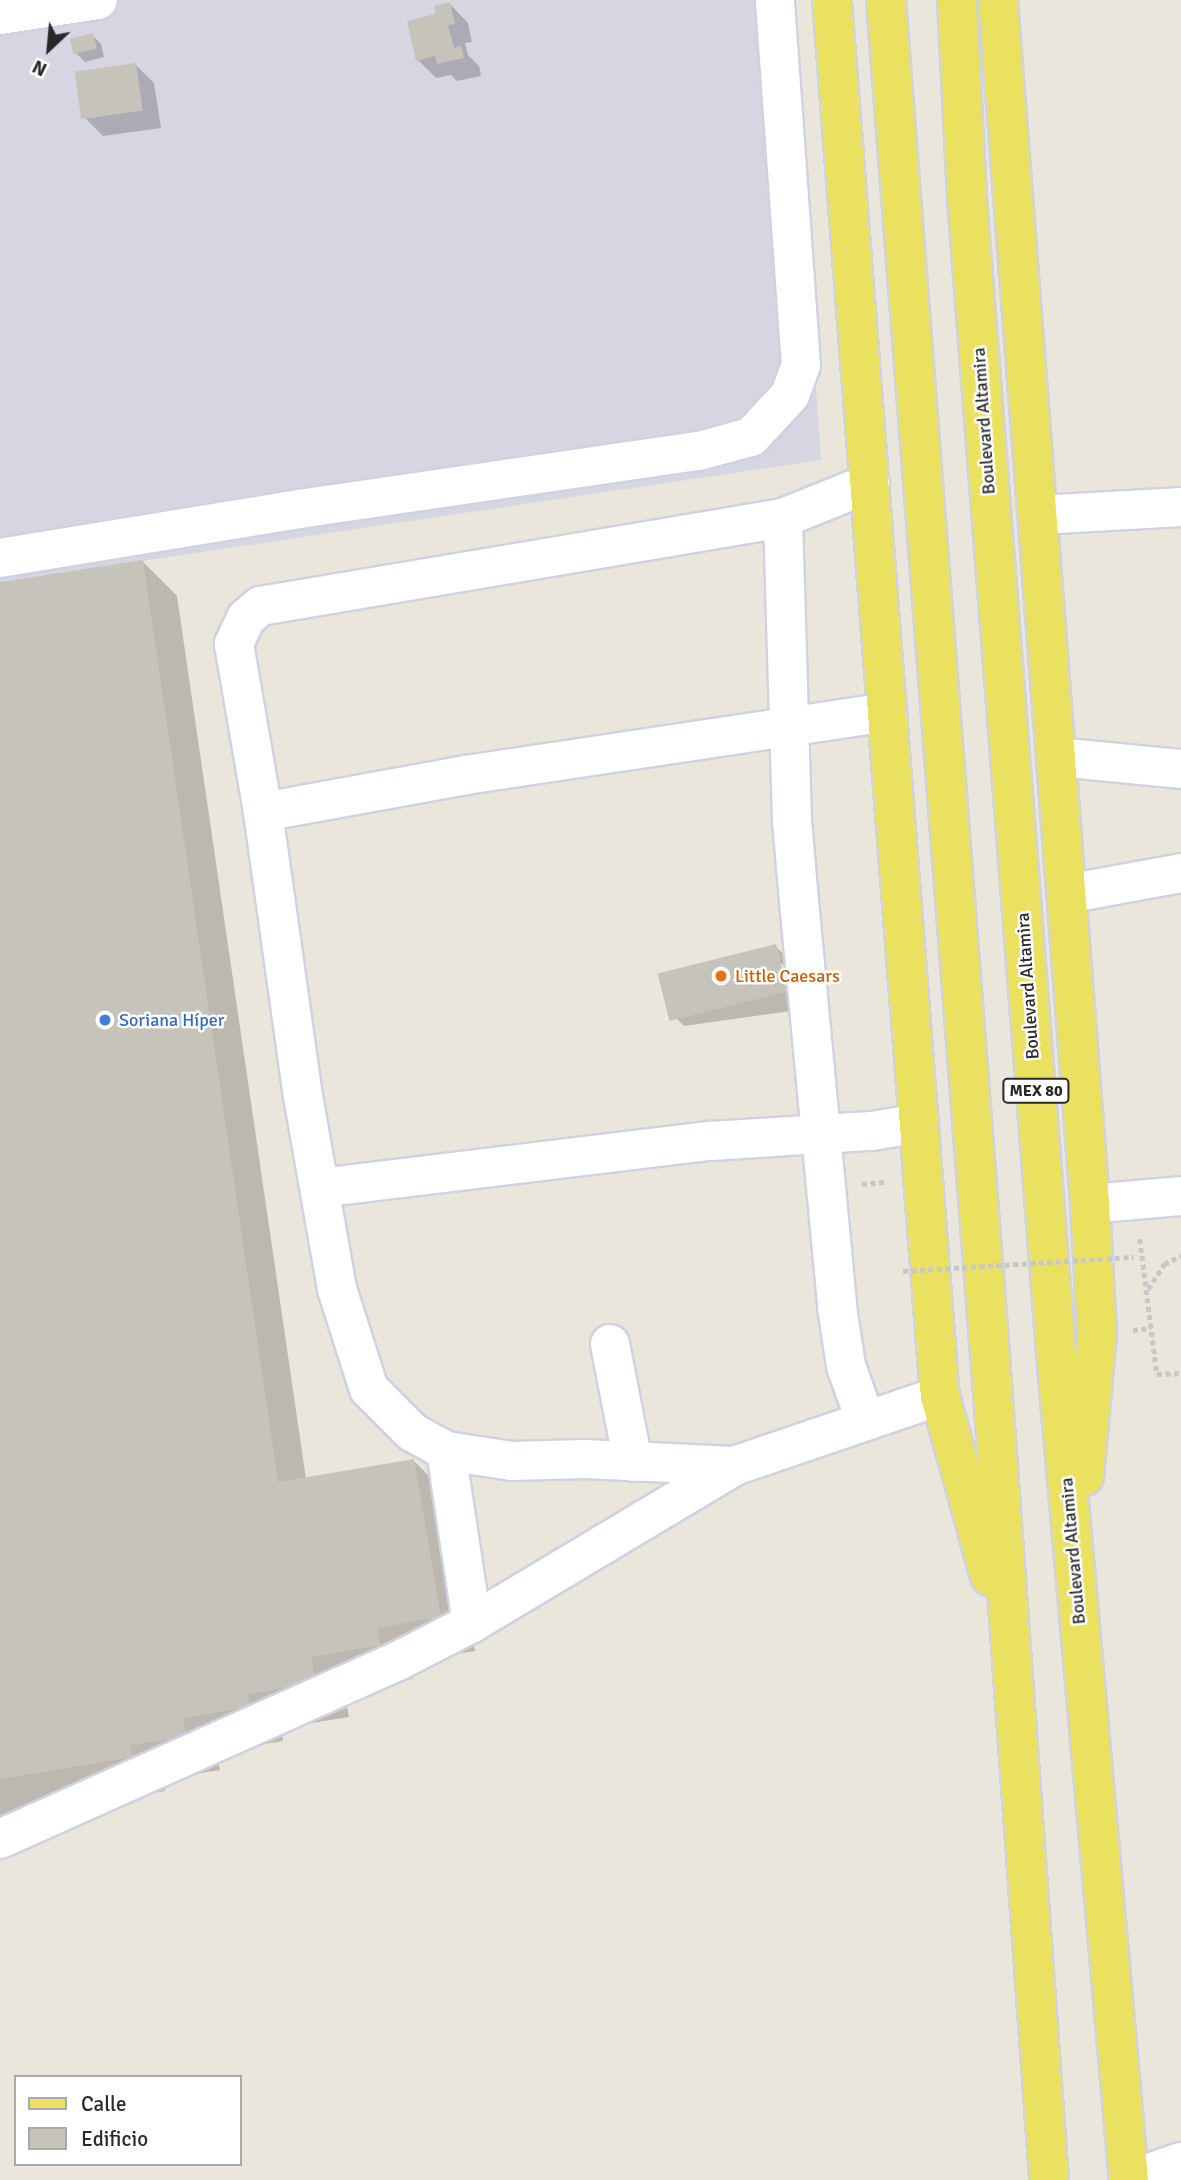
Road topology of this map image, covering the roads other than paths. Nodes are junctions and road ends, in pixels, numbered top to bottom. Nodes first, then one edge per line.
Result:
1 (98, 0) edge
2 (775, 0) edge
3 (832, 0) edge
4 (886, 0) edge
5 (957, 0) edge
6 (998, 0) edge
7 (0, 15) edge
8 (870, 483) junction
9 (1181, 507) edge
10 (1039, 515) junction
11 (783, 518) junction
12 (0, 558) edge
13 (887, 712) junction
14 (790, 729) junction
15 (1057, 757) junction
16 (1181, 769) edge
17 (263, 812) junction
18 (1181, 873) edge
19 (1067, 894) junction
20 (919, 1123) junction
21 (820, 1134) junction
22 (320, 1188) junction
23 (1181, 1196) edge
24 (1090, 1204) junction
25 (610, 1344) dead end
26 (940, 1396) junction
27 (865, 1419) junction
28 (446, 1451) junction
29 (633, 1462) junction
30 (734, 1466) junction
31 (1075, 1576) junction
32 (472, 1623) junction
33 (1012, 1656) junction
34 (0, 1839) edge
35 (1181, 2162) edge
36 (1049, 2180) edge
37 (1129, 2180) edge

1 - 7 street
2 - 12 street
3 - 8 main road
4 - 33 main road
5 - 31 main road, Boulevard Altamira / MEX 80
6 - 10 main road
8 - 11 street
8 - 13 main road
9 - 10 street
10 - 15 main road
11 - 14 street
11 - 17 street
13 - 14 street
13 - 20 main road
14 - 17 street
14 - 21 street
15 - 16 street
15 - 19 main road
17 - 22 street
18 - 19 street
19 - 24 main road
20 - 21 street
20 - 26 main road
21 - 22 street
21 - 27 street
22 - 28 street
23 - 24 street
24 - 31 main road
25 - 29 street
26 - 27 street
26 - 33 main road
27 - 30 street
28 - 29 street
28 - 32 street
29 - 30 street
30 - 32 street
31 - 37 main road, Boulevard Altamira / MEX 80
32 - 34 street
33 - 36 main road
35 - 37 street

